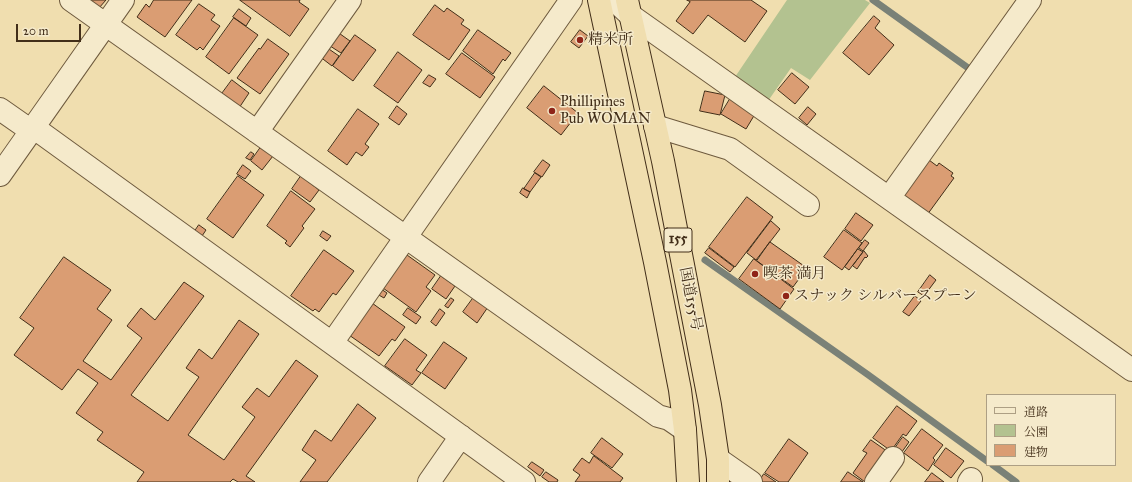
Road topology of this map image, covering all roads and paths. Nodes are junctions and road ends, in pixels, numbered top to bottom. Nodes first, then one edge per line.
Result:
1 (71, 0) edge
2 (123, 0) edge
3 (350, 0) edge
4 (571, 0) edge
5 (599, 0) edge
6 (614, 0) edge
7 (1030, 0) edge
8 (628, 7) edge
9 (106, 24) junction
10 (0, 109) edge
11 (654, 126) junction
12 (32, 129) junction
13 (257, 132) junction
14 (0, 175) edge
15 (889, 198) junction
16 (808, 205) dead end
17 (406, 238) junction
18 (332, 343) junction
19 (1132, 370) edge
20 (685, 430) junction
21 (461, 436) junction
22 (718, 458) junction
23 (893, 458) dead end
24 (429, 482) edge
25 (524, 482) edge
26 (688, 482) edge
27 (718, 482) edge
28 (751, 482) edge
29 (876, 482) edge

1 - 9 street
2 - 9 street
3 - 13 street
4 - 17 street
5 - 20 highway, 国道155号 / 155
6 - 8 street
7 - 15 street
8 - 11 highway, 国道155号 / 155
8 - 15 street
9 - 12 street
9 - 13 street
10 - 12 street
11 - 16 street
11 - 22 highway, 国道155号 / 155
12 - 14 street
12 - 18 street
13 - 17 street
15 - 19 street
17 - 18 street
17 - 20 street
18 - 21 street
20 - 26 highway, 国道155号 / 155
21 - 24 street
21 - 25 street
22 - 27 highway, 国道155号 / 155
22 - 28 street
23 - 29 street

